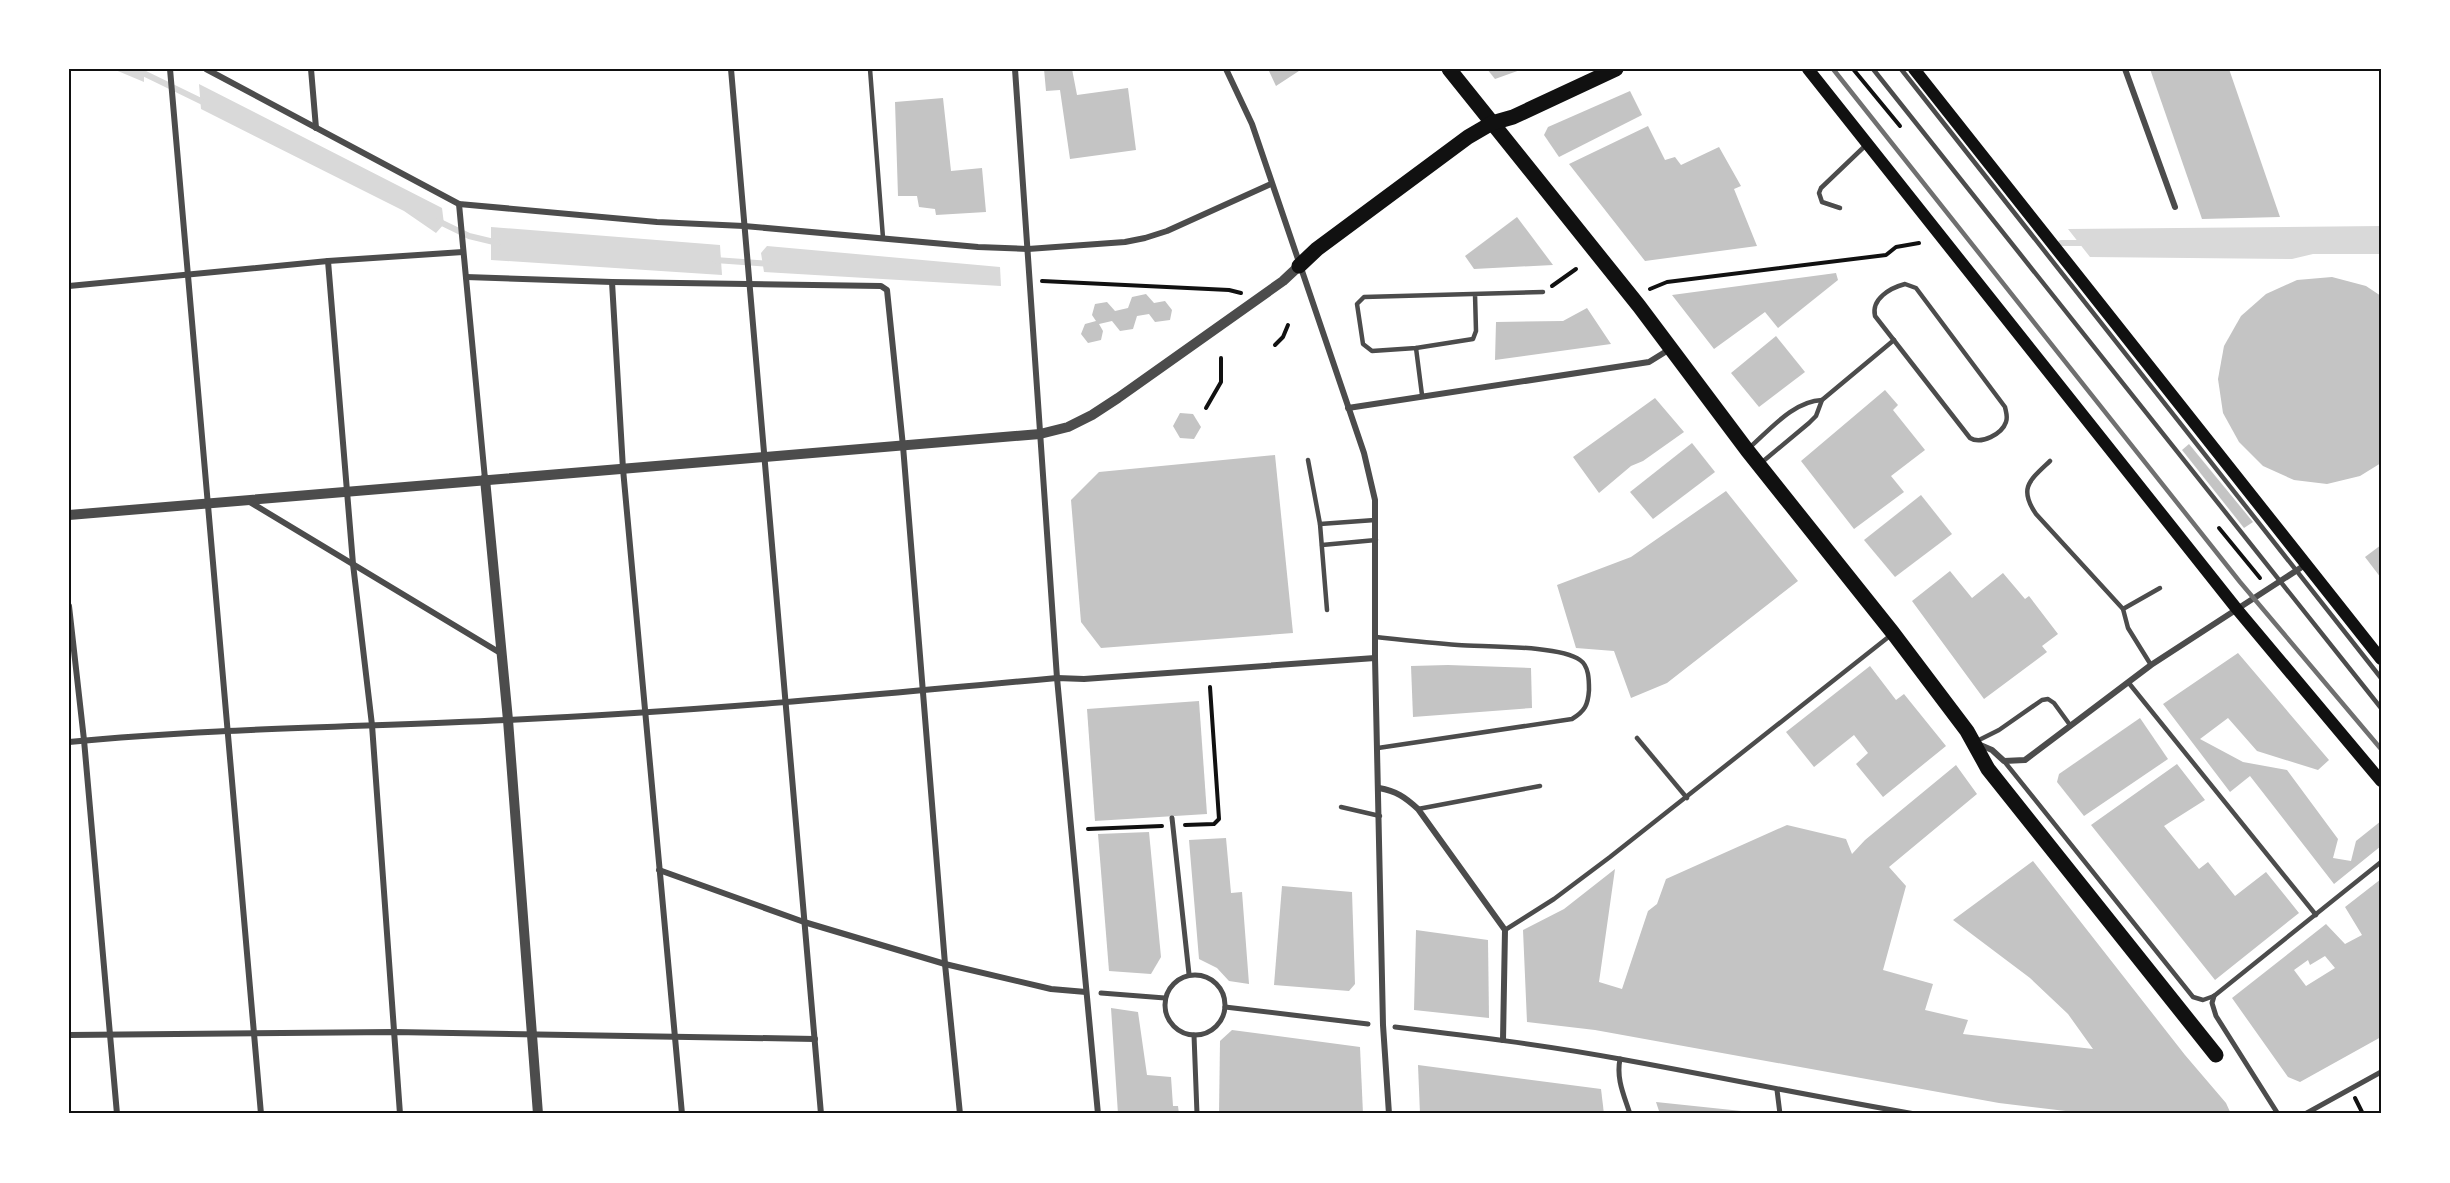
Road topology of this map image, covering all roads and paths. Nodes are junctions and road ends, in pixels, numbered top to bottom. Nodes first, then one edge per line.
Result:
1 (170, 69) edge
2 (206, 69) edge
3 (311, 69) edge
4 (731, 69) edge
5 (870, 69) edge
6 (1015, 69) edge
7 (1226, 69) edge
8 (1449, 69) edge
9 (1616, 69) edge
10 (1808, 69) edge
11 (1873, 69) edge
12 (1901, 69) edge
13 (1914, 69) edge
14 (2125, 69) edge
15 (1492, 123) junction
16 (316, 128) junction
17 (1868, 143) junction
18 (1271, 184) junction
19 (459, 204) junction
20 (2175, 207) dead end
21 (1839, 208) dead end
22 (744, 226) junction
23 (883, 238) junction
24 (1919, 243) dead end
25 (1028, 249) junction
26 (464, 252) junction
27 (328, 261) junction
28 (1299, 266) junction
29 (1576, 269) dead end
30 (188, 276) junction
31 (466, 277) junction
32 (1030, 281) junction
33 (612, 282) junction
34 (750, 285) junction
35 (69, 286) edge
36 (1650, 290) dead end
37 (1543, 292) joint
38 (1245, 294) dead end
39 (1474, 294) junction
40 (1288, 325) dead end
41 (1894, 340) junction
42 (1275, 345) dead end
43 (1416, 348) junction
44 (1671, 349) junction
45 (1221, 358) dead end
46 (1422, 395) junction
47 (1822, 400) junction
48 (1206, 408) dead end
49 (1348, 408) junction
50 (1040, 434) junction
51 (903, 446) junction
52 (1747, 450) junction
53 (765, 457) junction
54 (1308, 460) dead end
55 (2050, 461) dead end
56 (1759, 465) junction
57 (623, 469) junction
58 (485, 479) junction
59 (347, 491) junction
60 (245, 499) junction
61 (207, 502) junction
62 (69, 515) edge
63 (1375, 520) junction
64 (1320, 524) junction
65 (1376, 540) junction
66 (1322, 544) junction
67 (353, 564) junction
68 (2300, 568) junction
69 (2279, 582) junction
70 (2160, 588) dead end
71 (69, 606) edge
72 (2236, 608) junction
73 (2123, 609) junction
74 (1327, 610) dead end
75 (1893, 633) junction
76 (1375, 637) junction
77 (502, 655) junction
78 (1376, 658) junction
79 (2381, 659) edge
80 (2151, 664) junction
81 (1057, 678) junction
82 (2381, 678) edge
83 (2128, 682) junction
84 (1210, 687) dead end
85 (922, 690) junction
86 (785, 702) junction
87 (2381, 708) edge
88 (645, 711) junction
89 (508, 720) junction
90 (372, 725) junction
91 (2070, 725) junction
92 (228, 732) junction
93 (1637, 738) dead end
94 (84, 741) junction
95 (69, 742) edge
96 (1974, 742) junction
97 (1378, 748) junction
98 (2004, 761) junction
99 (2381, 781) edge
100 (1540, 786) dead end
101 (1379, 788) junction
102 (1687, 798) junction
103 (1341, 807) dead end
104 (1418, 809) junction
105 (1380, 816) junction
106 (1172, 818) dead end
107 (1172, 825) junction
108 (1088, 829) dead end
109 (2381, 862) edge
110 (659, 870) junction
111 (2316, 915) junction
112 (804, 922) junction
113 (1505, 930) junction
114 (945, 964) junction
115 (1189, 974) junction
116 (1086, 992) junction
117 (1101, 993) dead end
118 (2214, 996) junction
119 (1165, 998) junction
120 (1225, 1007) junction
121 (1368, 1023) dead end
122 (1395, 1027) dead end
123 (394, 1032) junction
124 (254, 1033) junction
125 (532, 1033) junction
126 (112, 1034) junction
127 (69, 1035) edge
128 (674, 1035) junction
129 (1194, 1035) junction
130 (815, 1039) junction
131 (1503, 1040) junction
132 (2216, 1055) dead end
133 (1620, 1059) junction
134 (2381, 1072) edge
135 (1777, 1090) junction
136 (117, 1114) edge
137 (261, 1114) edge
138 (400, 1114) edge
139 (537, 1114) edge
140 (682, 1114) edge
141 (821, 1114) edge
142 (960, 1114) edge
143 (1098, 1114) edge
144 (1197, 1114) edge
145 (1389, 1114) edge
146 (1630, 1114) edge
147 (1780, 1114) edge
148 (1915, 1114) edge
149 (2278, 1114) edge
150 (2305, 1114) edge

1 - 30 street
2 - 16 street
3 - 16 street
4 - 22 street
5 - 23 lane
6 - 25 street
7 - 18 street
8 - 15 main road
9 - 15 main road
10 - 17 main road
11 - 69 lane
12 - 68 lane
13 - 68 main road
14 - 20 street
15 - 28 main road
15 - 44 main road
16 - 19 street
17 - 21 lane
17 - 72 main road
18 - 25 street
18 - 28 street
19 - 22 street
19 - 26 street
22 - 23 street
22 - 34 street
23 - 25 street
24 - 36 path
25 - 32 street
26 - 27 street
26 - 31 street
27 - 30 street
27 - 59 street
28 - 49 street
28 - 50 street
29 - 37 path
30 - 35 street
30 - 61 street
31 - 33 street
31 - 58 street
32 - 38 path
32 - 50 street
33 - 34 street
33 - 57 street
34 - 51 street
34 - 53 street
37 - 39 lane
39 - 43 lane
39 - 43 lane
40 - 42 path
41 - 41 lane
41 - 47 lane
43 - 46 lane
44 - 46 street
44 - 52 main road
45 - 48 path
46 - 49 street
47 - 52 lane
47 - 56 lane
49 - 63 street
50 - 51 street
50 - 81 street
51 - 53 street
51 - 85 street
52 - 56 main road
53 - 57 street
53 - 86 street
54 - 64 lane
55 - 73 lane
56 - 75 main road
57 - 58 street
57 - 88 street
58 - 59 street
58 - 77 street
59 - 60 street
59 - 67 street
60 - 61 street
60 - 67 street
61 - 62 street
61 - 92 street
63 - 64 lane
63 - 65 street
64 - 66 lane
65 - 66 lane
65 - 76 street
66 - 74 lane
67 - 77 street
67 - 90 street
68 - 69 street
68 - 79 main road
68 - 82 lane
69 - 72 street
69 - 87 lane
70 - 73 lane
71 - 94 street
72 - 80 street
72 - 99 main road
73 - 80 lane
75 - 96 main road
75 - 102 lane
76 - 78 street
76 - 97 lane
77 - 89 street
78 - 81 street
78 - 97 street
80 - 83 street
81 - 85 street
81 - 116 street
83 - 91 street
83 - 111 lane
84 - 107 path
85 - 86 street
85 - 114 street
86 - 88 street
86 - 112 street
88 - 89 street
88 - 110 street
89 - 90 street
89 - 125 street
90 - 92 street
90 - 123 street
91 - 96 lane
91 - 98 street
92 - 94 street
92 - 124 street
93 - 102 lane
94 - 95 street
94 - 126 street
96 - 98 street
96 - 132 main road
97 - 101 street
98 - 118 lane
100 - 104 lane
101 - 104 street
101 - 105 street
102 - 113 lane
103 - 105 lane
104 - 113 street
105 - 145 street
106 - 107 street
107 - 108 path
107 - 115 street
109 - 111 lane
110 - 112 street
110 - 128 street
111 - 118 lane
112 - 114 street
112 - 130 street
113 - 131 street
114 - 116 street
114 - 142 street
115 - 119 street
115 - 120 street
116 - 143 street
117 - 119 street
118 - 149 street
119 - 129 street
120 - 121 street
120 - 129 street
122 - 131 street
123 - 124 street
123 - 125 street
123 - 138 street
124 - 126 street
124 - 137 street
125 - 128 street
125 - 139 street
126 - 127 street
126 - 136 street
128 - 130 street
128 - 140 street
129 - 144 street
130 - 141 street
131 - 133 street
133 - 135 street
133 - 146 street
134 - 150 street
135 - 147 street
135 - 148 street

